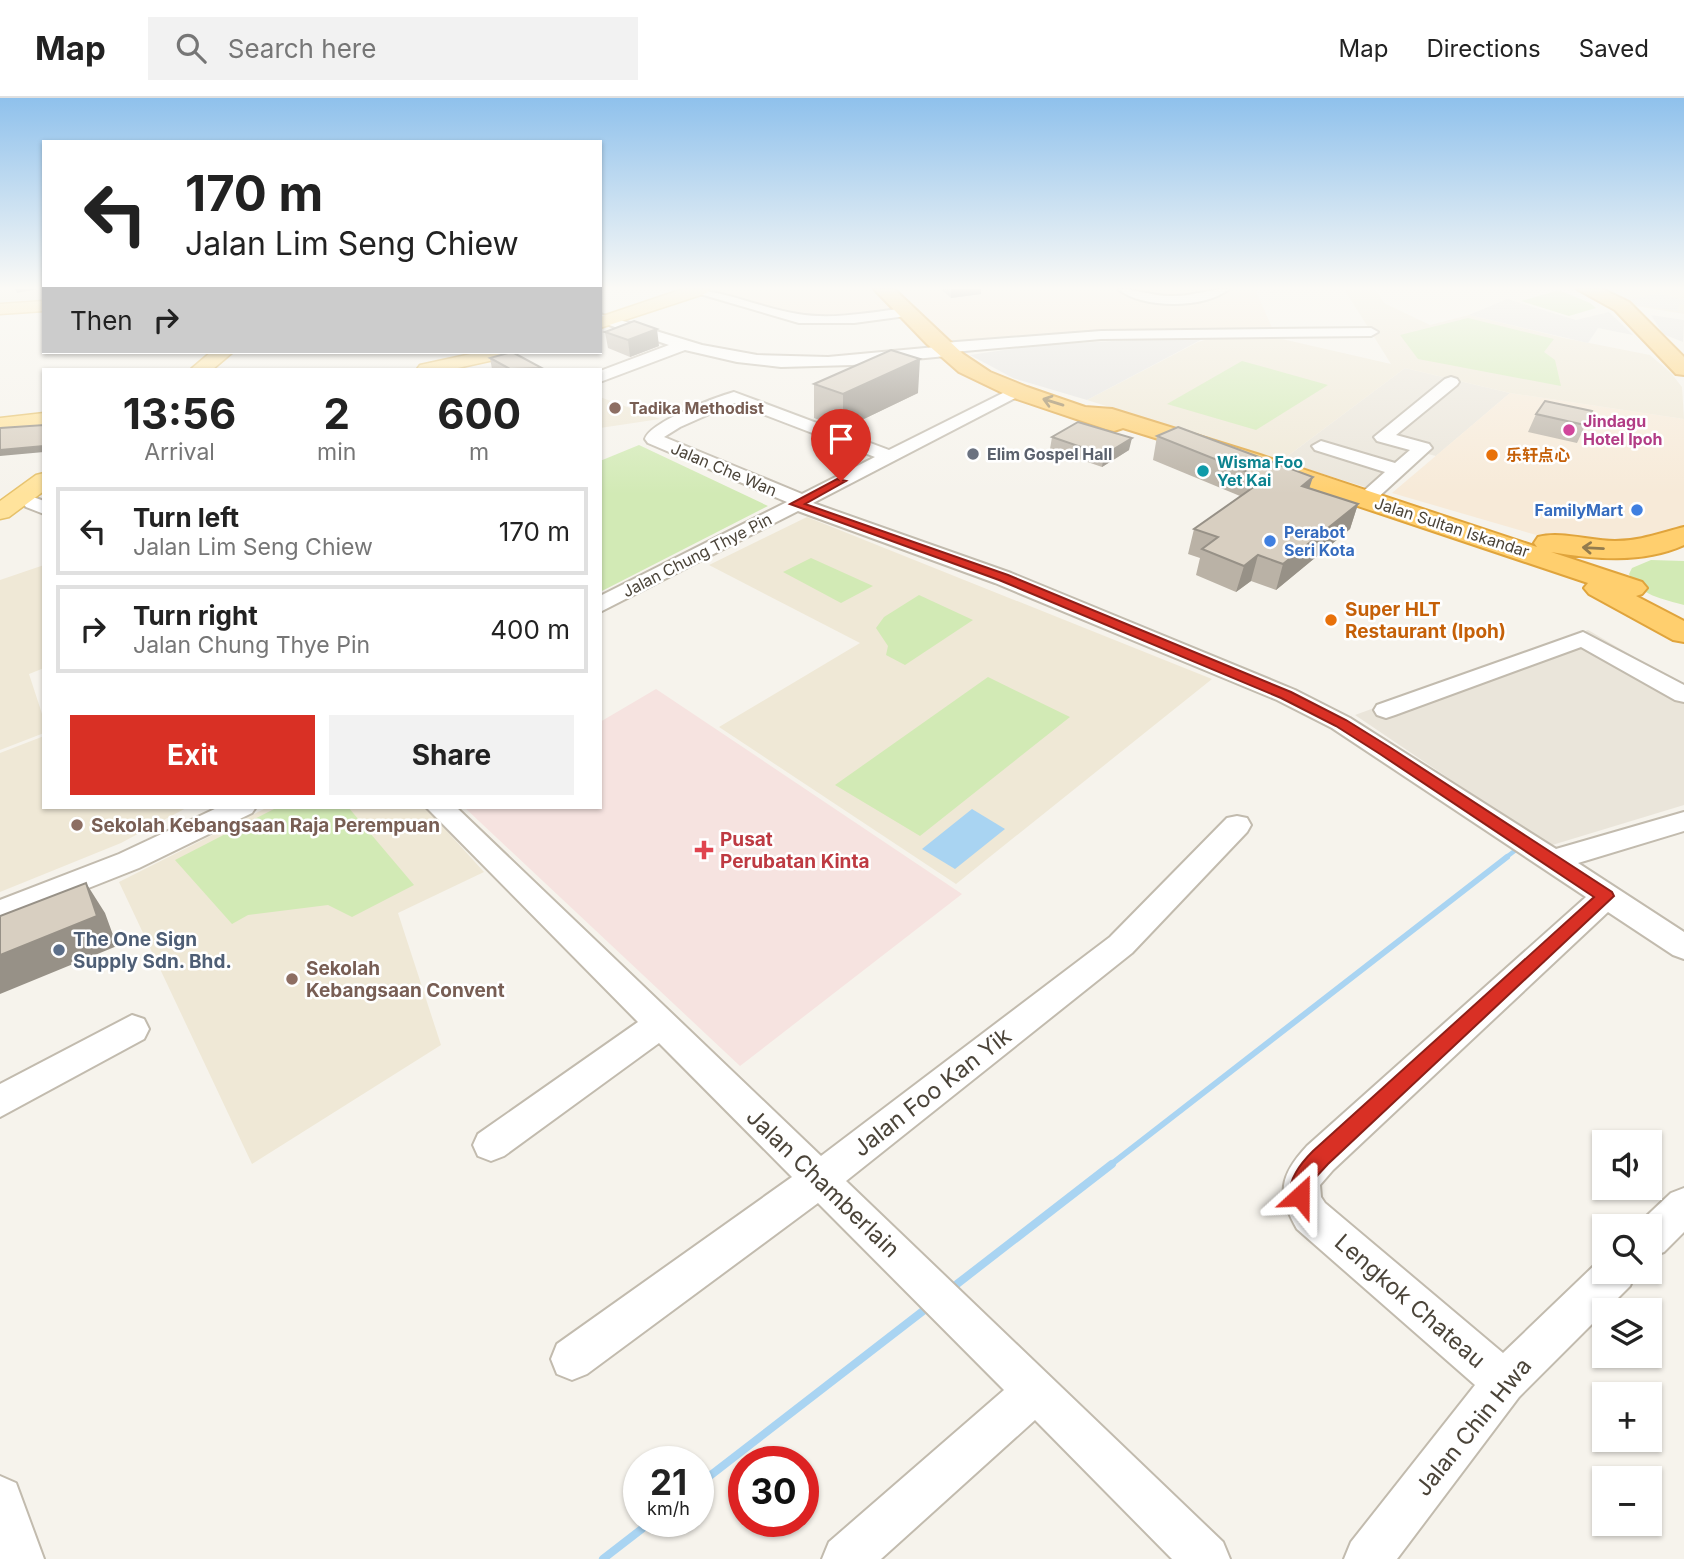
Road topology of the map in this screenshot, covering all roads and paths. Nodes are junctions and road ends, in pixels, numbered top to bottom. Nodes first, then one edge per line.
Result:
1 (216, 357) edge
2 (481, 357) edge
3 (499, 357) edge
4 (651, 357) edge
5 (743, 357) edge
6 (878, 357) edge
7 (955, 357) edge
8 (1666, 357) edge
9 (859, 359) junction
10 (202, 368) edge
11 (432, 368) edge
12 (455, 368) edge
13 (602, 376) edge
14 (868, 377) edge
15 (1684, 381) edge
16 (1451, 382) dead end
17 (1017, 391) junction
18 (808, 408) dead end
19 (788, 418) junction
20 (42, 419) edge
21 (0, 424) edge
22 (42, 425) edge
23 (0, 429) edge
24 (1321, 446) dead end
25 (890, 456) junction
26 (1398, 470) junction
27 (42, 481) edge
28 (1332, 488) junction
29 (1367, 496) junction
30 (40, 502) edge
31 (799, 503) junction
32 (0, 512) edge
33 (0, 525) edge
34 (1684, 535) edge
35 (1684, 557) edge
36 (1632, 588) junction
37 (602, 604) edge
38 (1684, 617) edge
39 (1684, 695) edge
40 (1386, 710) dead end
41 (238, 809) edge
42 (442, 809) edge
43 (1684, 821) edge
44 (1237, 825) dead end
45 (1555, 860) junction
46 (1606, 896) junction
47 (0, 912) edge
48 (1684, 947) edge
49 (661, 1024) junction
50 (132, 1029) dead end
51 (0, 1102) edge
52 (491, 1145) dead end
53 (820, 1180) junction
54 (1684, 1206) edge
55 (1662, 1227) edge
56 (1604, 1284) edge
57 (572, 1359) dead end
58 (1504, 1382) junction
59 (1035, 1391) junction
60 (0, 1499) edge
61 (20, 1559) edge
62 (846, 1559) edge
63 (1206, 1559) edge
64 (1368, 1559) edge

1 - 10 main road
2 - 11 main road
3 - 12 main road
4 - 13 street
5 - 9 street
6 - 9 street
7 - 17 highway, Jalan Sultan Iskandar
8 - 15 highway
9 - 14 street
16 - 26 street
17 - 25 street, Jalan Chung Thye Pin
28 -> 17 highway, Jalan Sultan Iskandar
18 - 19 street
19 - 25 street
19 - 31 street, Jalan Che Wan
20 - 21 main road
22 - 23 main road
24 - 26 street
25 - 31 street, Jalan Chung Thye Pin
26 - 29 street
27 - 32 main road
28 - 29 highway
28 - 36 highway, Jalan Sultan Iskandar
28 - 38 highway
34 -> 29 highway
30 - 33 main road
31 - 37 street, Jalan Chung Thye Pin
31 - 45 street
35 - 36 highway
36 - 38 highway, Jalan Sultan Iskandar
39 - 40 street
41 - 47 street
42 - 49 street, Jalan Chamberlain
43 - 45 street
44 - 53 street, Jalan Foo Kan Yik
45 - 46 street
46 - 48 street
46 - 58 street, Lengkok Chateau
49 - 52 street
49 - 53 street, Jalan Chamberlain
50 - 51 street
53 - 57 street, Jalan Foo Kan Yik
53 - 59 street, Jalan Chamberlain
54 - 55 street
56 - 58 street, Jalan Chin Hwa
58 - 64 street, Jalan Chin Hwa
59 - 62 street
59 - 63 street, Jalan Chamberlain
60 - 61 street

